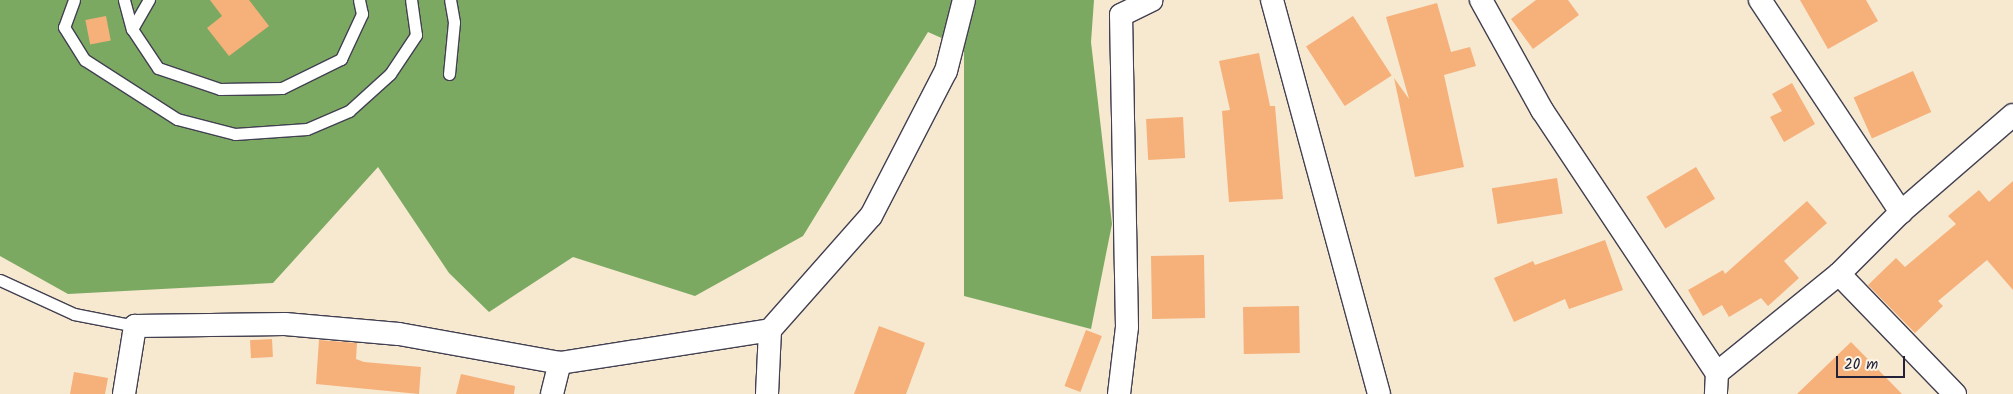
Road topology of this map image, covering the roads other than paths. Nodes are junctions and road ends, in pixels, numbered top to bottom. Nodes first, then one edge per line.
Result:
1 (74, 0) edge
2 (124, 0) edge
3 (148, 0) edge
4 (359, 0) edge
5 (411, 0) edge
6 (450, 0) edge
7 (964, 0) edge
8 (1152, 0) edge
9 (1272, 0) edge
10 (1481, 0) edge
11 (1760, 0) edge
12 (132, 29) junction
13 (449, 74) dead end
14 (2013, 115) edge
15 (1901, 212) junction
16 (1839, 274) junction
17 (0, 280) edge
18 (135, 326) junction
19 (770, 330) junction
20 (560, 363) junction
21 (1716, 383) edge
22 (124, 394) edge
23 (552, 394) edge
24 (767, 394) edge
25 (1119, 394) edge
26 (1379, 394) edge
27 (1955, 394) edge

1 - 5 lane
2 - 12 lane
3 - 12 lane
4 - 12 lane
6 - 13 lane
7 - 19 street
8 - 25 street
9 - 26 street
10 - 21 street
11 - 15 street
14 - 15 street
15 - 16 street
16 - 21 street
16 - 27 street
17 - 18 lane
18 - 20 street
18 - 22 street
19 - 20 street
19 - 24 street
20 - 23 street

